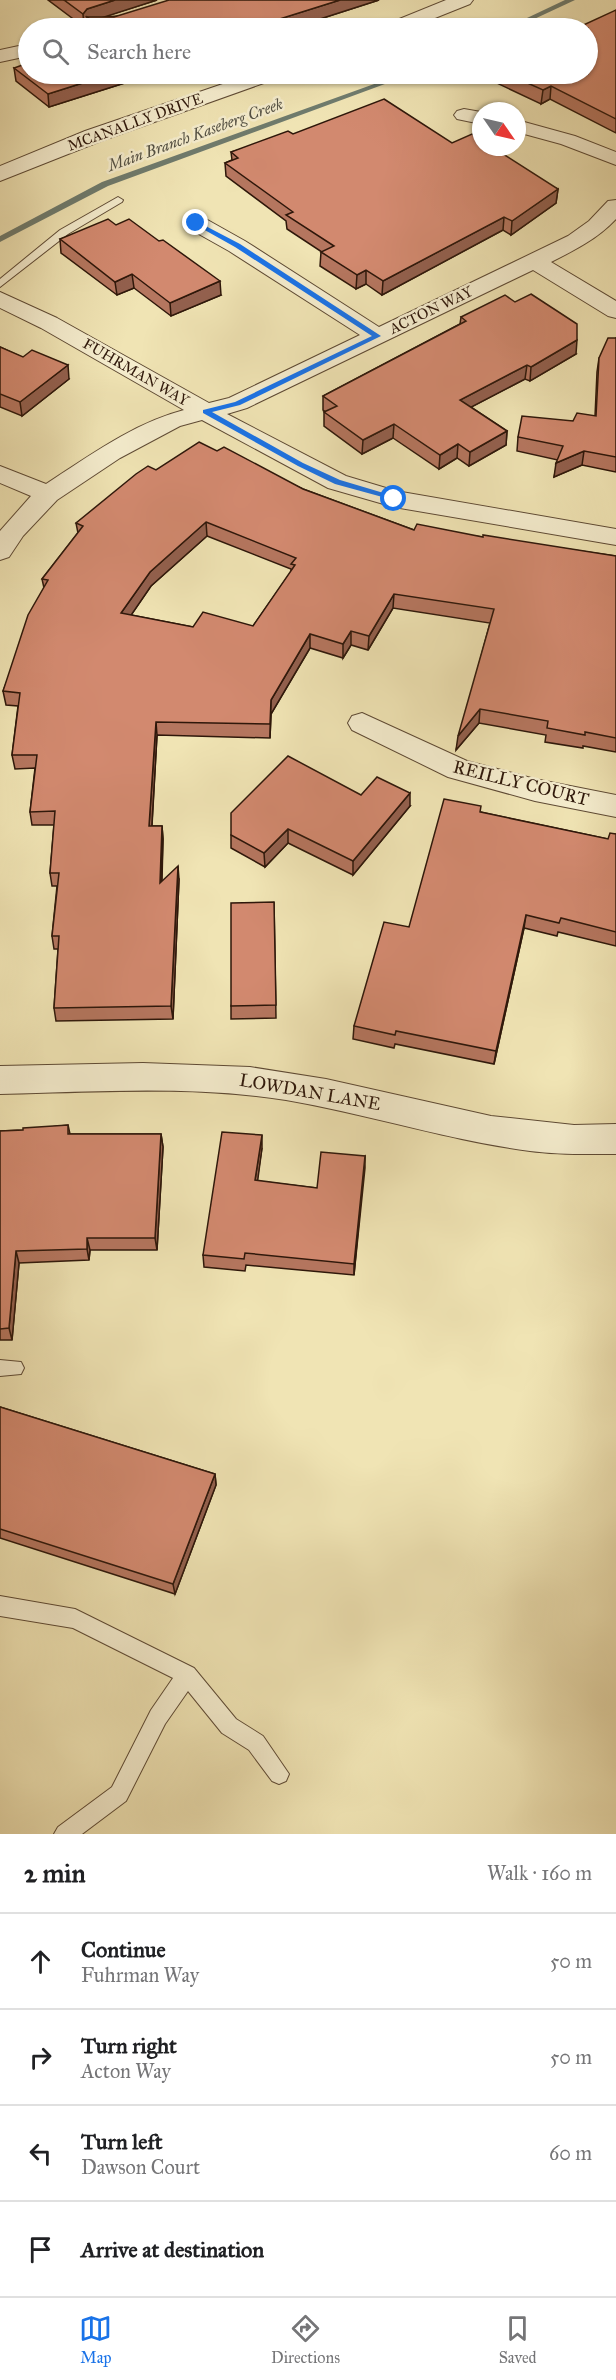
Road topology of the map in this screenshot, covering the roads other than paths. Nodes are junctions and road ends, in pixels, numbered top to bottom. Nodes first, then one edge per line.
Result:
1 (463, 0) edge
2 (419, 18) edge
3 (18, 52) edge
4 (0, 56) edge
5 (242, 84) edge
6 (526, 128) edge
7 (616, 159) edge
8 (0, 174) edge
9 (118, 200) dead end
10 (616, 207) edge
11 (196, 223) dead end
12 (534, 261) junction
13 (0, 284) edge
14 (0, 299) edge
15 (616, 311) edge
16 (377, 336) junction
17 (206, 412) junction
18 (0, 474) edge
19 (48, 494) junction
20 (616, 537) edge
21 (0, 551) edge
22 (362, 723) dead end
23 (616, 806) edge
24 (0, 1080) edge
25 (616, 1139) edge
26 (0, 1606) edge
27 (187, 1675) junction
28 (279, 1774) dead end
29 (65, 1834) edge

1 - 2 street
3 - 4 street
5 - 8 street, MCANALLY DRIVE
6 - 7 street
9 - 13 lane
10 - 12 street, ACTON WAY
11 - 16 street
12 - 15 street
12 - 16 street, ACTON WAY
14 - 17 street, FUHRMAN WAY
16 - 17 street, ACTON WAY
17 - 19 street, ACTON WAY
17 - 20 street, FUHRMAN WAY
18 - 19 street
19 - 21 street, ACTON WAY
22 - 23 street, REILLY COURT
24 - 25 street, LOWDAN LANE
26 - 27 lane
27 - 28 lane
27 - 29 lane

